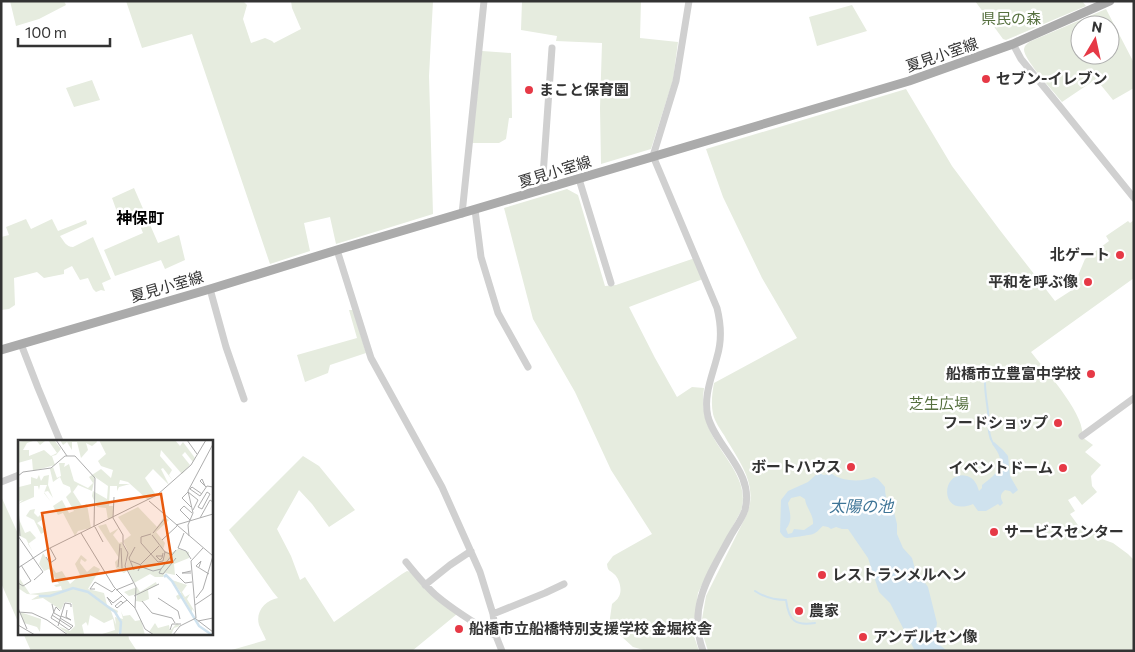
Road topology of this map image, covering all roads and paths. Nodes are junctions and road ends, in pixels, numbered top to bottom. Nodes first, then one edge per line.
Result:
1 (484, 1) edge
2 (689, 1) edge
3 (1110, 1) edge
4 (1013, 44) junction
5 (552, 48) dead end
6 (653, 156) junction
7 (579, 179) junction
8 (542, 190) junction
9 (1134, 198) edge
10 (475, 210) junction
11 (462, 214) junction
12 (337, 250) junction
13 (611, 283) dead end
14 (210, 289) junction
15 (21, 344) junction
16 (1, 350) edge
17 (528, 367) dead end
18 (1134, 398) edge
19 (244, 399) dead end
20 (1082, 436) dead end
21 (60, 440) edge
22 (18, 475) edge
23 (1, 482) edge
24 (471, 551) junction
25 (406, 562) dead end
26 (564, 584) dead end
27 (425, 585) junction
28 (492, 614) junction
29 (496, 636) junction
30 (502, 651) edge
31 (703, 651) edge

1 - 11 street
2 - 6 street
3 - 4 main road, 夏見小室線
4 - 6 main road, 夏見小室線
4 - 9 street
5 - 8 street
6 - 7 main road, 夏見小室線
6 - 31 street
7 - 8 main road, 夏見小室線
7 - 13 street
8 - 10 main road, 夏見小室線
10 - 11 main road, 夏見小室線
10 - 17 street
11 - 12 main road, 夏見小室線
12 - 14 main road, 夏見小室線
12 - 24 street
14 - 15 main road, 夏見小室線
14 - 19 street
15 - 16 main road, 夏見小室線
15 - 21 street
18 - 20 street
22 - 23 street
24 - 27 street
24 - 28 street
25 - 27 street
26 - 28 street
27 - 29 street
28 - 29 street
29 - 30 street

